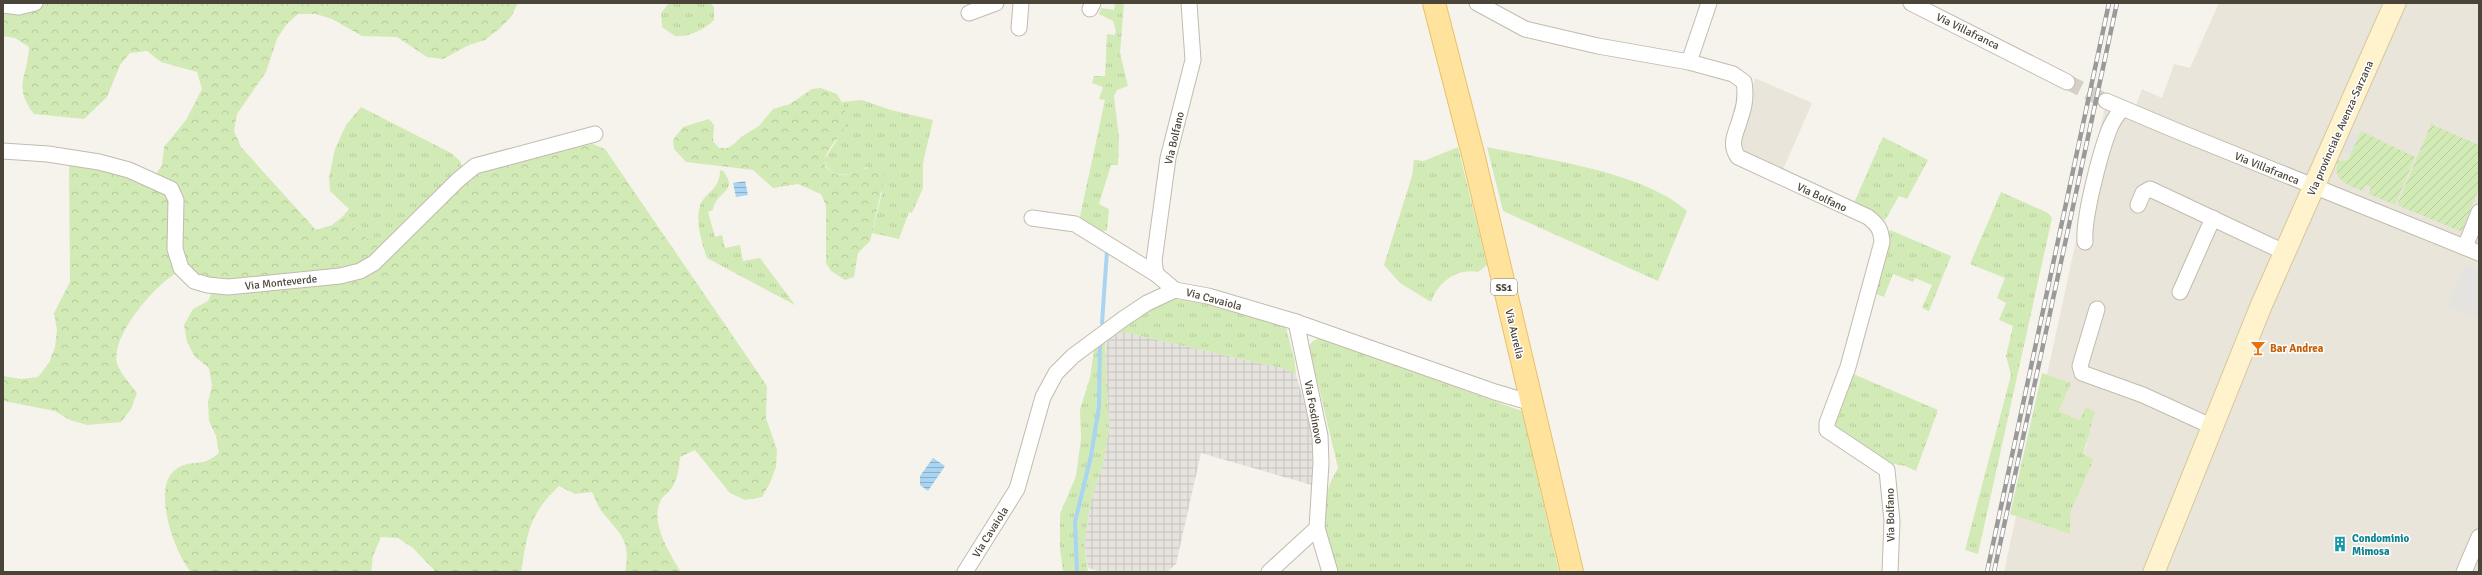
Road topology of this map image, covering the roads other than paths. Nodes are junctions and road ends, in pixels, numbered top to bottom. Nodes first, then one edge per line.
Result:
1 (35, 3) edge
2 (996, 3) edge
3 (1021, 3) edge
4 (1189, 3) edge
5 (1434, 3) edge
6 (1477, 3) edge
7 (1709, 3) edge
8 (1911, 3) edge
9 (2395, 3) edge
10 (3, 4) edge
11 (968, 13) dead end
12 (1020, 28) dead end
13 (1689, 62) junction
14 (2067, 82) tunnel mouth
15 (2106, 100) tunnel mouth
16 (2122, 109) junction
17 (595, 134) dead end
18 (3, 151) edge
19 (2315, 188) junction
20 (2138, 205) dead end
21 (2479, 212) edge
22 (1032, 218) dead end
23 (2213, 218) junction
24 (2085, 242) dead end
25 (2465, 247) junction
26 (2284, 252) junction
27 (2479, 253) edge
28 (1156, 274) junction
29 (1175, 290) junction
30 (2180, 292) dead end
31 (2097, 309) dead end
32 (1296, 322) junction
33 (1532, 403) junction
34 (2211, 426) junction
35 (1317, 528) junction
36 (2479, 537) edge
37 (2470, 567) edge
38 (966, 572) edge
39 (1269, 572) edge
40 (1330, 572) edge
41 (1572, 572) edge
42 (1890, 572) edge
43 (2154, 572) edge

1 - 10 street
2 - 11 street
3 - 12 street
4 - 28 street, Via Bolfano
5 - 33 main road, Via Aurelia / SS1
6 - 13 street, Via Bolfano
7 - 13 street
8 - 14 street, Via Villafranca
9 - 19 street, Via provinciale Avenza-Sarzana
13 - 42 street, Via Bolfano
15 - 16 street, Via Villafranca
16 - 19 street, Via Villafranca
16 - 24 street
17 - 18 street, Via Monteverde
19 - 25 street, Via Villafranca
19 - 26 street, Via provinciale Avenza-Sarzana
20 - 23 street
21 - 25 street
22 - 28 street
23 - 26 street
23 - 30 street
25 - 27 street, Via Villafranca
26 - 34 street, Via provinciale Avenza-Sarzana
28 - 29 street
29 - 32 street, Via Cavaiola
29 - 38 street, Via Cavaiola
31 - 34 street
32 - 33 street, Via Cavaiola
32 - 35 street, Via Fosdinovo
33 - 41 main road, Via Aurelia / SS1
34 - 43 street, Via provinciale Avenza-Sarzana
35 - 39 street
35 - 40 street, Via Fosdinovo
36 - 37 street

